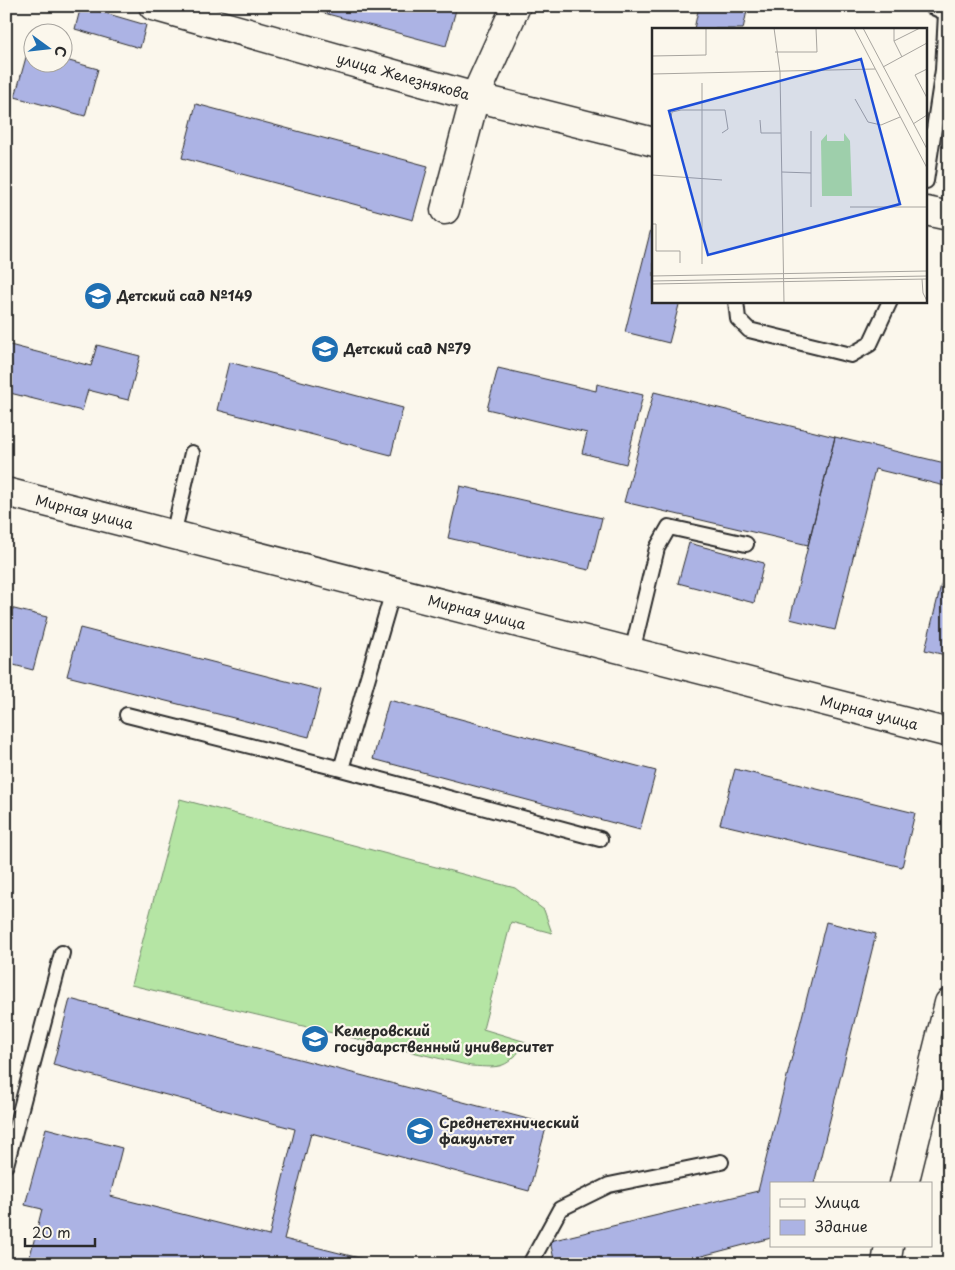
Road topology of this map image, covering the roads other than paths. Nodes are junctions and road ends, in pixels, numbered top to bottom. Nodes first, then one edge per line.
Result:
1 (153, 6) edge
2 (516, 6) edge
3 (932, 6) edge
4 (475, 97) junction
5 (652, 141) edge
6 (928, 168) edge
7 (444, 210) dead end
8 (928, 211) edge
9 (949, 216) edge
10 (736, 302) edge
11 (890, 302) edge
12 (192, 453) dead end
13 (6, 492) edge
14 (173, 535) junction
15 (746, 544) dead end
16 (394, 591) junction
17 (632, 652) junction
18 (126, 715) dead end
19 (949, 733) edge
20 (341, 769) junction
21 (600, 838) dead end
22 (62, 953) dead end
23 (949, 1003) edge
24 (721, 1162) dead end
25 (6, 1165) edge
26 (904, 1182) edge
27 (889, 1248) edge
28 (530, 1264) edge
29 (886, 1264) edge

1 - 4 street, улица Железнякова
2 - 4 street
3 - 6 lane
4 - 5 street, улица Железнякова
4 - 7 street
8 - 9 street
10 - 11 lane
12 - 14 lane
13 - 14 street, Мирная улица
14 - 16 street, Мирная улица
15 - 17 lane
16 - 17 street, Мирная улица
16 - 20 lane
17 - 19 street, Мирная улица
18 - 20 lane
20 - 21 lane
22 - 25 lane
23 - 26 street
24 - 28 lane
27 - 29 street

